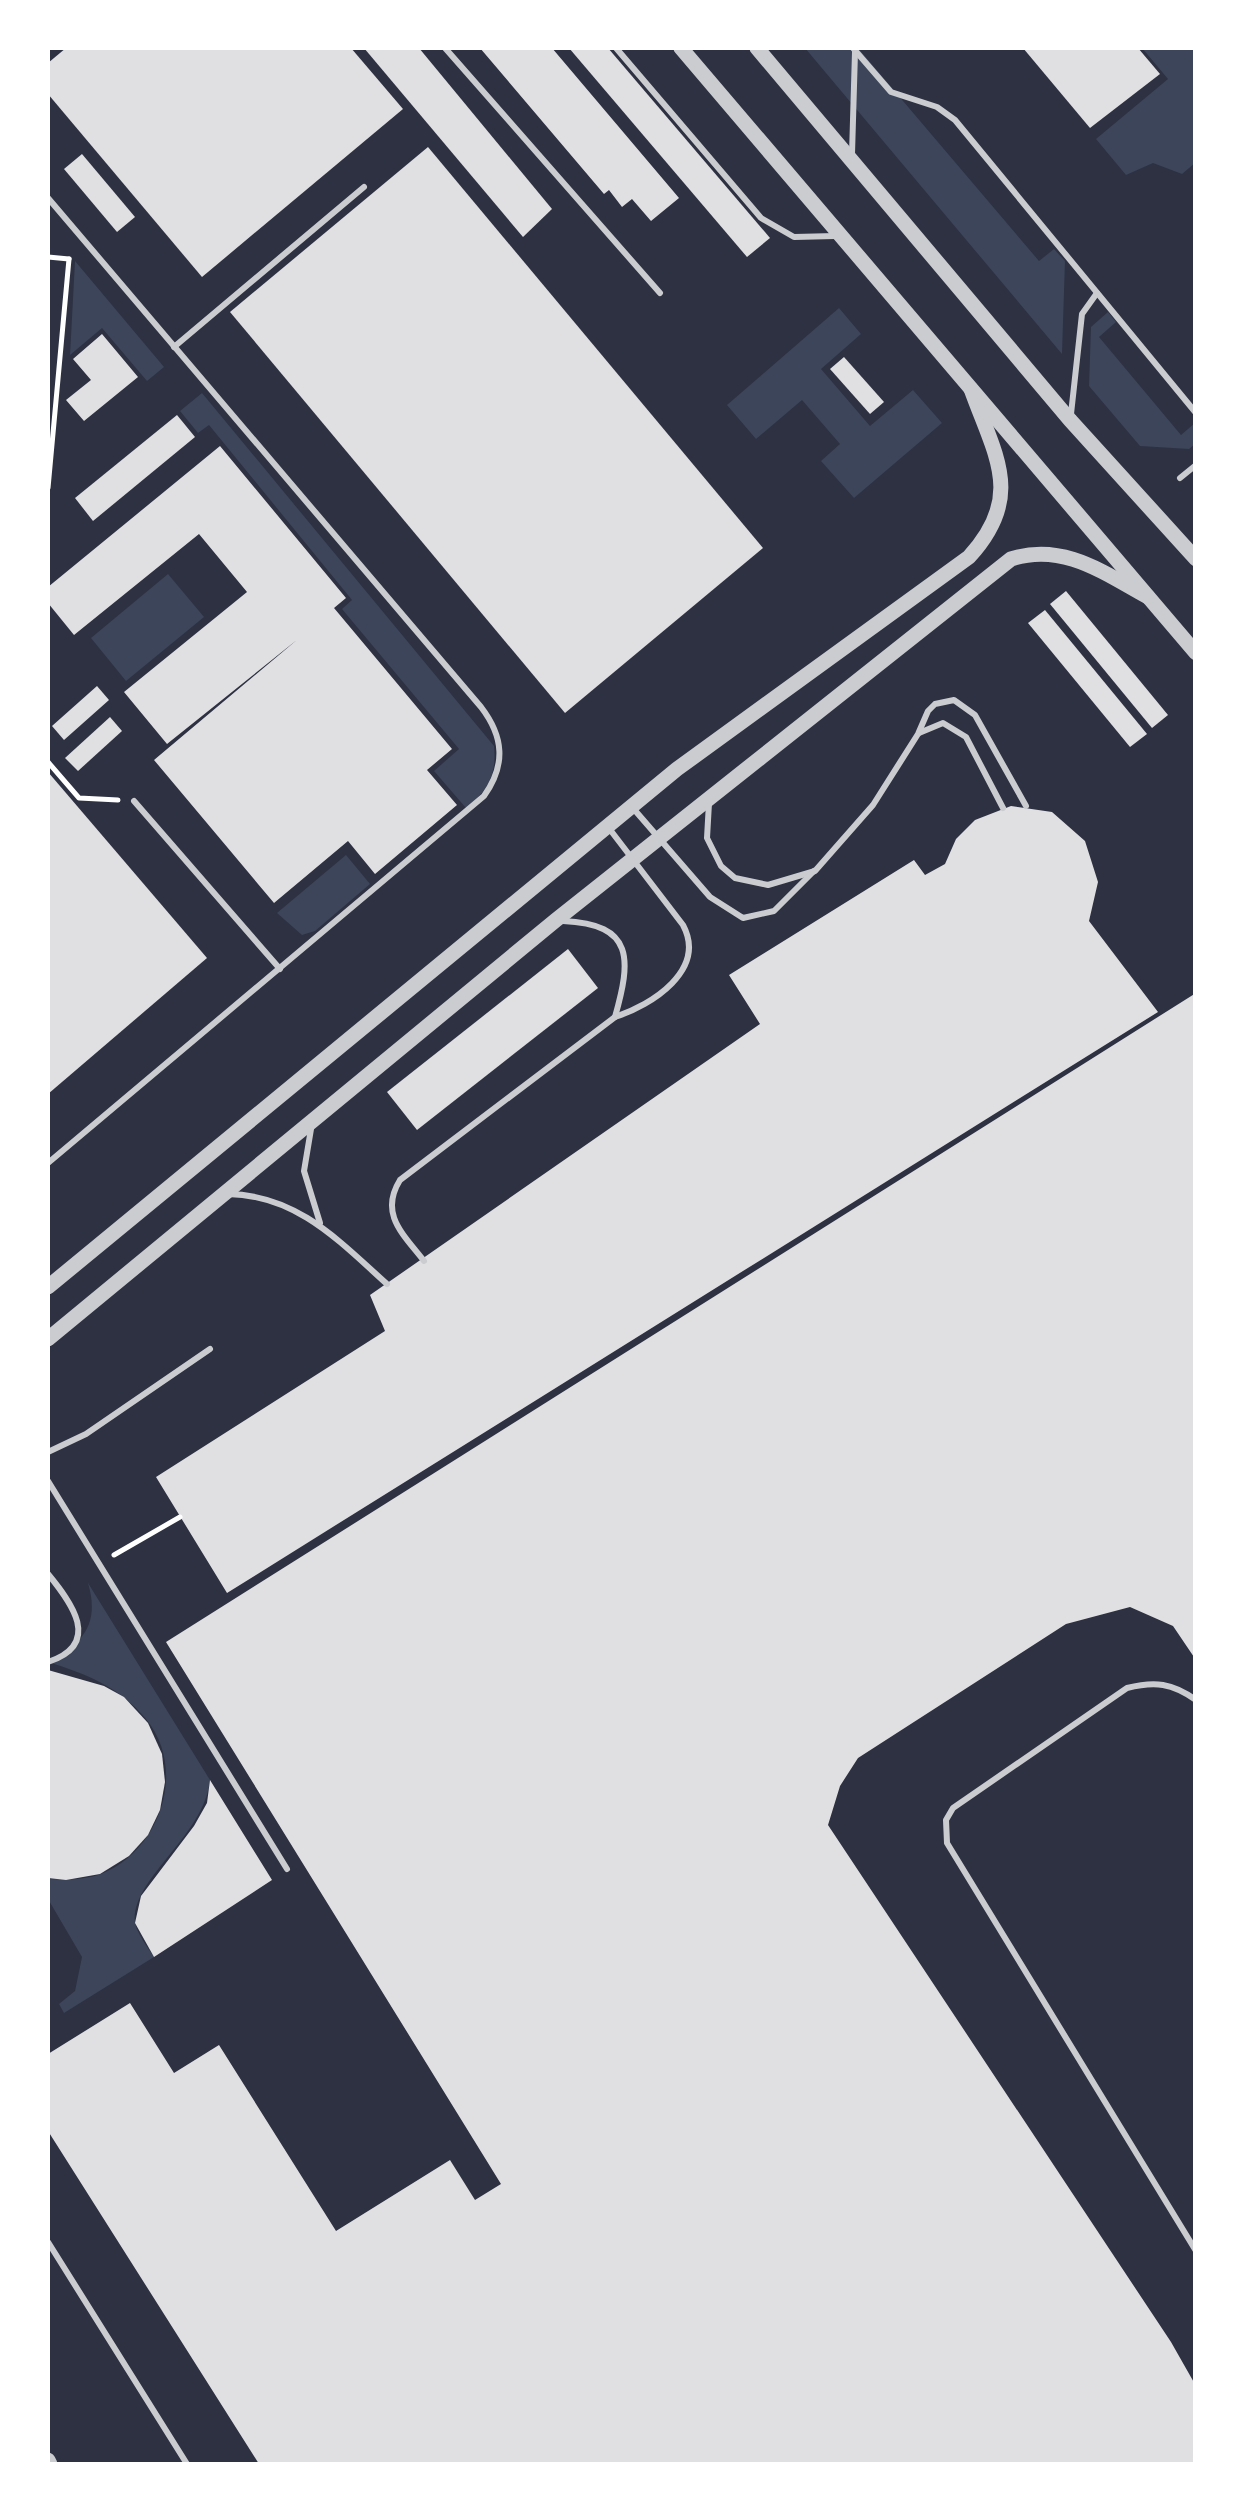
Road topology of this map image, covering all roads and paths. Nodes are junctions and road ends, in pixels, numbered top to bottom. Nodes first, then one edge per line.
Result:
1 (445, 48) edge
2 (616, 48) edge
3 (681, 48) edge
4 (757, 48) edge
5 (854, 49) edge
6 (852, 158) junction
7 (364, 187) dead end
8 (48, 198) edge
9 (841, 236) junction
10 (48, 257) edge
11 (1097, 292) junction
12 (660, 293) dead end
13 (174, 347) junction
14 (971, 388) junction
15 (1196, 413) edge
16 (1070, 420) junction
17 (1196, 466) edge
18 (1180, 478) dead end
19 (48, 488) edge
20 (1196, 559) edge
21 (1148, 598) junction
22 (1196, 653) edge
23 (918, 734) junction
24 (48, 762) edge
25 (710, 797) junction
26 (134, 800) joint
27 (631, 806) junction
28 (1026, 806) dead end
29 (1003, 808) dead end
30 (607, 826) junction
31 (658, 839) junction
32 (632, 859) junction
33 (815, 870) junction
34 (556, 920) junction
35 (280, 969) junction
36 (615, 1017) junction
37 (316, 1116) junction
38 (48, 1162) edge
39 (220, 1194) junction
40 (320, 1224) junction
41 (424, 1261) dead end
42 (387, 1284) dead end
43 (48, 1287) edge
44 (48, 1339) edge
45 (210, 1349) dead end
46 (48, 1452) edge
47 (48, 1480) edge
48 (48, 1574) edge
49 (48, 1662) edge
50 (1196, 1700) edge
51 (287, 1868) dead end
52 (48, 2242) edge
53 (1196, 2251) edge
54 (187, 2464) edge

1 - 12 lane
2 - 9 lane
3 - 9 street
4 - 6 street
5 - 6 lane
5 - 11 lane
6 - 16 street
7 - 13 lane
8 - 13 lane
9 - 14 street
10 - 19 path
11 - 15 lane
11 - 16 lane
13 - 35 lane
14 - 21 street
14 - 27 street
16 - 20 street
17 - 18 lane
21 - 22 street
21 - 25 street
23 - 28 lane
23 - 29 lane
23 - 33 lane
24 - 26 path
25 - 31 street
25 - 33 lane
26 - 35 lane
27 - 30 street
27 - 31 lane
30 - 32 lane
30 - 43 street
31 - 32 street
31 - 33 lane
32 - 34 street
32 - 36 lane
34 - 36 lane
34 - 37 street
35 - 38 lane
36 - 41 lane
37 - 39 street
37 - 40 lane
39 - 40 lane
39 - 44 street
40 - 42 lane
45 - 46 lane
47 - 51 lane
48 - 49 lane
50 - 53 lane
52 - 54 lane

